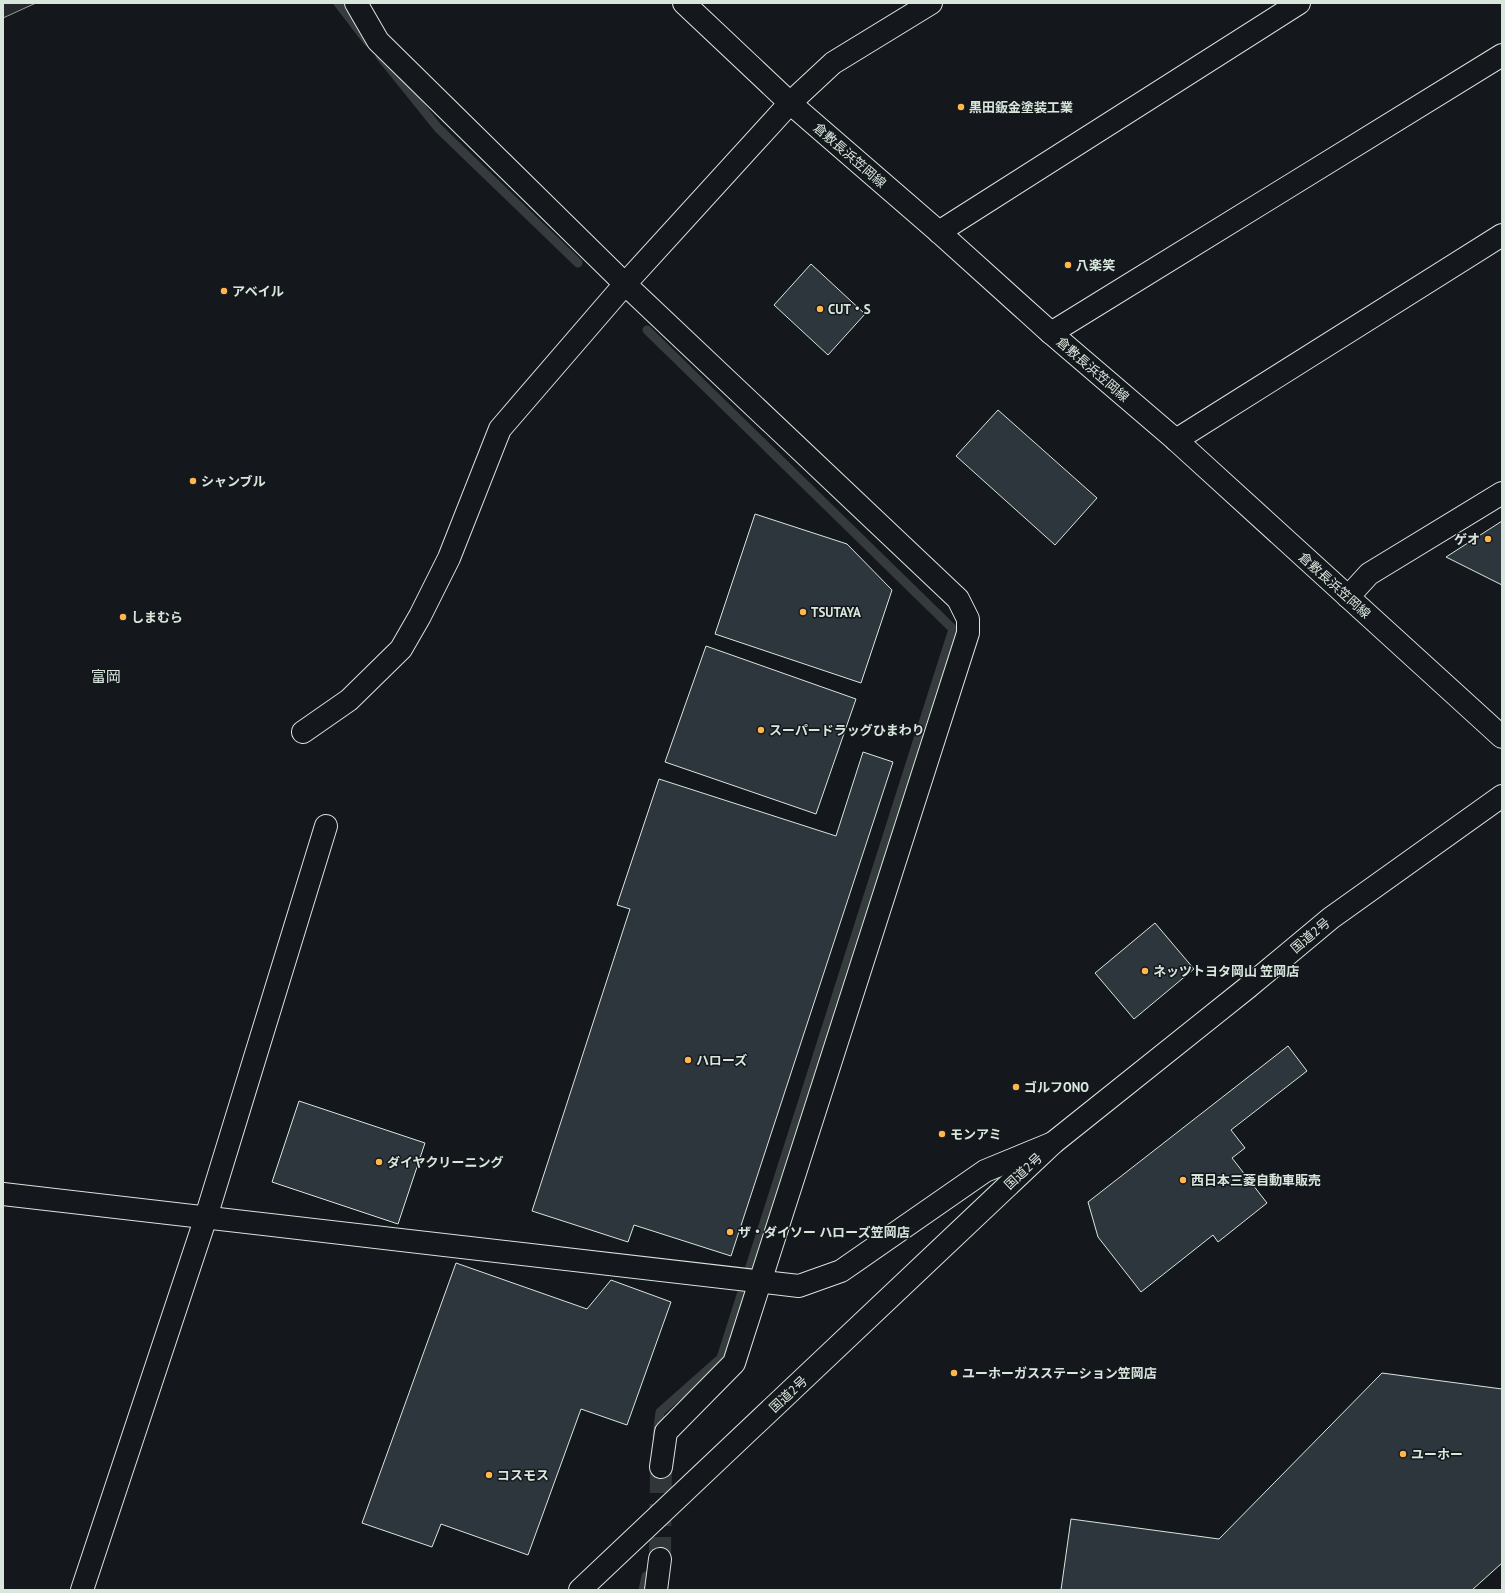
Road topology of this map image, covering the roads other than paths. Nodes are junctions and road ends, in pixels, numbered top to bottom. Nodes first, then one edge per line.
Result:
1 (356, 3) edge
2 (684, 3) edge
3 (931, 3) edge
4 (1299, 3) edge
5 (1502, 55) edge
6 (790, 103) junction
7 (939, 232) junction
8 (1502, 235) edge
9 (625, 284) junction
10 (1051, 333) junction
11 (1176, 440) junction
12 (1502, 493) edge
13 (1348, 597) junction
14 (303, 732) dead end
15 (1502, 737) edge
16 (1502, 796) edge
17 (326, 826) dead end
18 (1053, 1143) junction
19 (3, 1194) edge
20 (206, 1217) junction
21 (751, 1279) junction
22 (660, 1467) tunnel mouth
23 (660, 1559) tunnel mouth
24 (82, 1590) edge
25 (580, 1590) edge
26 (656, 1590) edge

1 - 9 main road
2 - 6 main road, 倉敷長浜笠岡線
3 - 6 main road
4 - 7 main road
5 - 10 main road
6 - 7 main road, 倉敷長浜笠岡線
6 - 9 main road
7 - 10 main road, 倉敷長浜笠岡線
8 - 11 main road
9 - 14 main road
9 - 21 main road
10 - 11 main road, 倉敷長浜笠岡線
11 - 13 main road, 倉敷長浜笠岡線
12 - 13 main road
13 - 15 main road, 倉敷長浜笠岡線
16 - 18 main road, 国道2号
17 - 20 main road
18 - 21 main road
18 - 25 main road, 国道2号
19 - 20 main road
20 - 21 main road
20 - 24 main road
21 - 22 main road
23 - 26 main road

